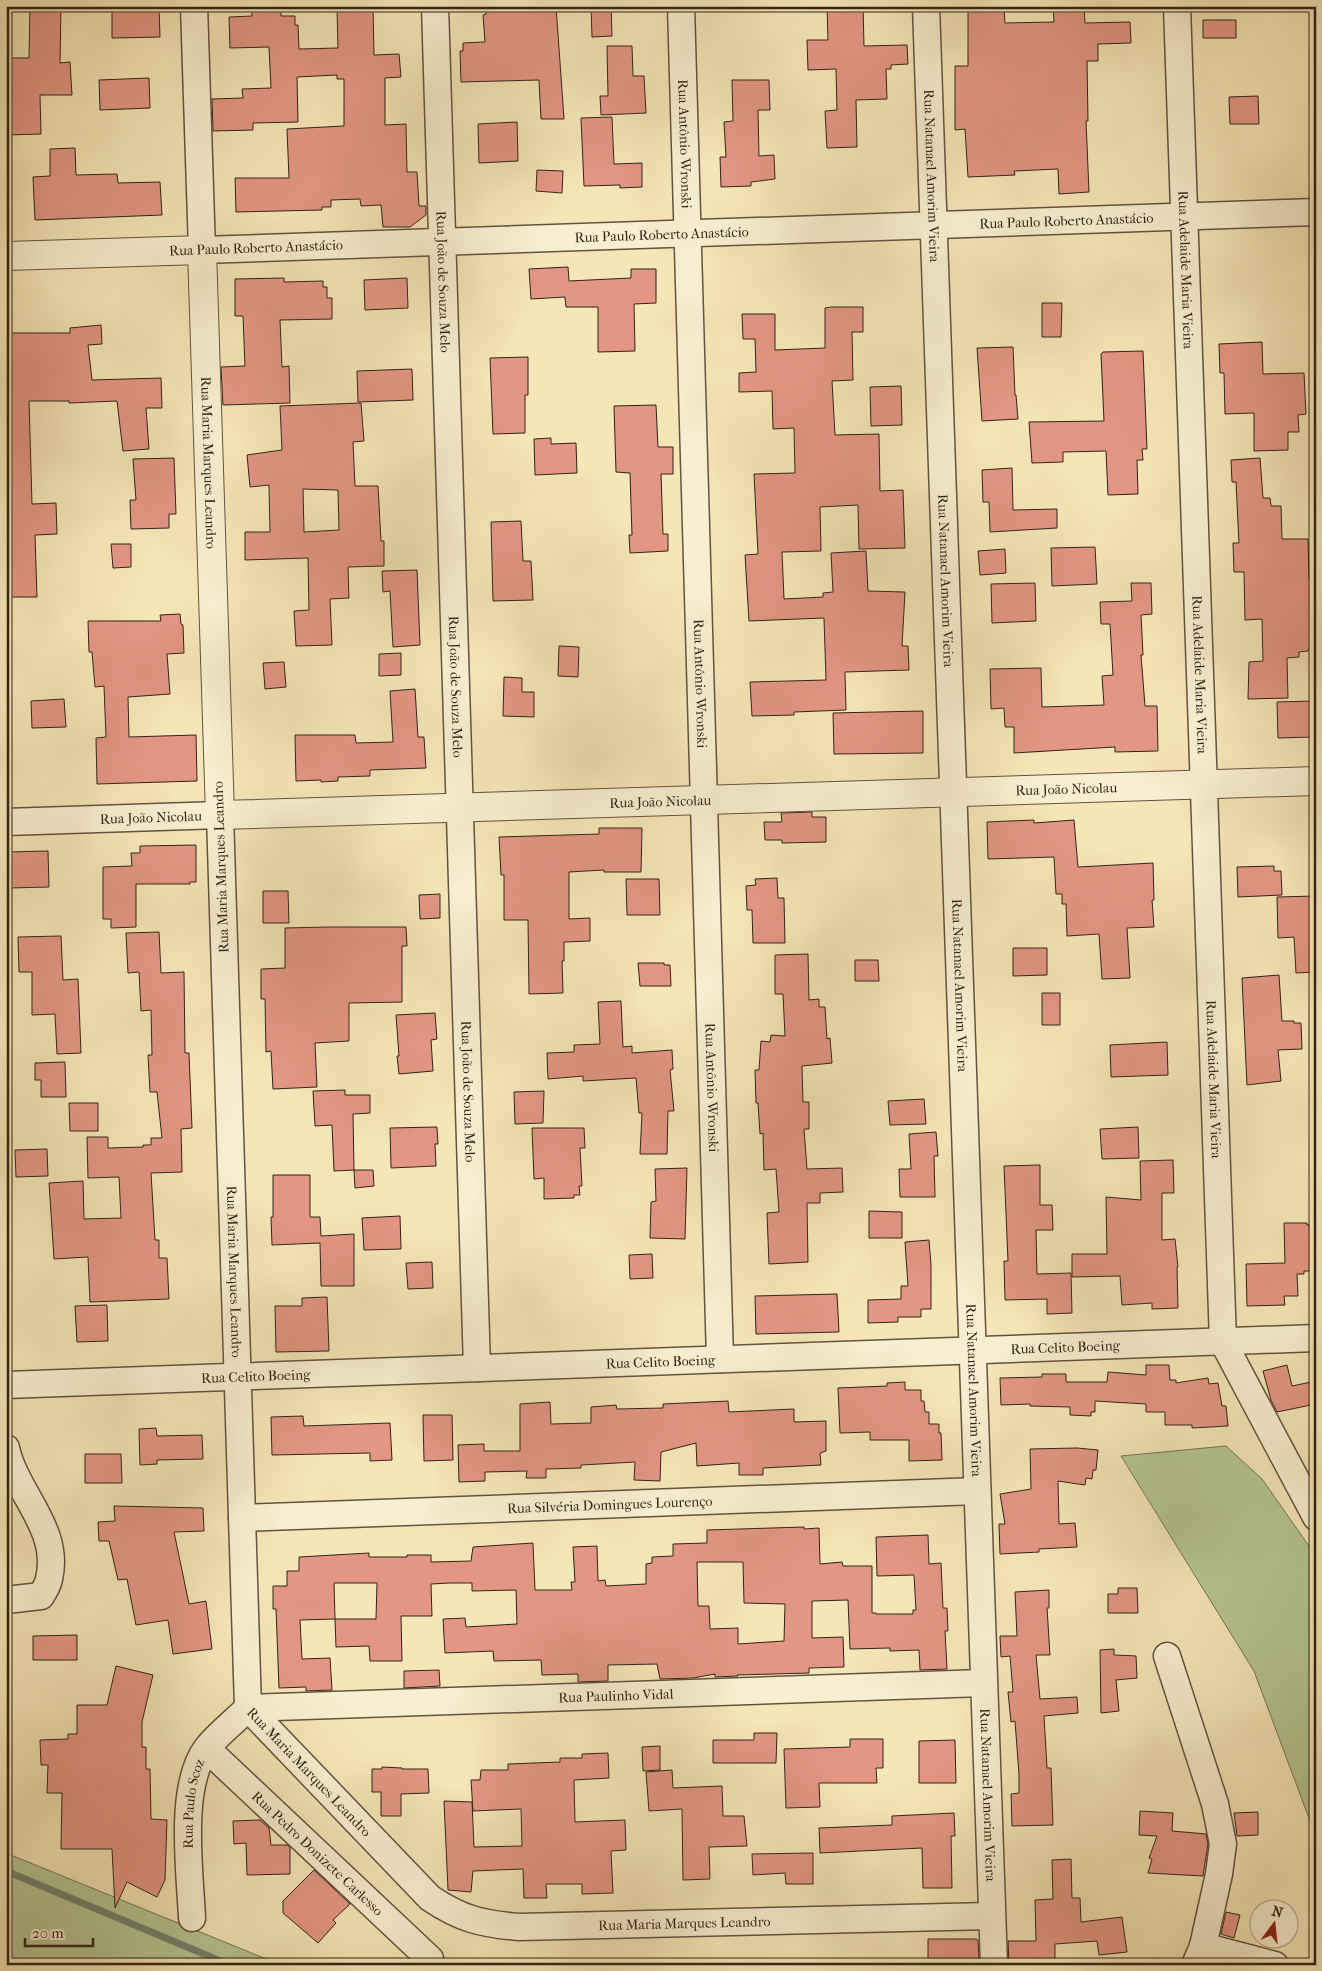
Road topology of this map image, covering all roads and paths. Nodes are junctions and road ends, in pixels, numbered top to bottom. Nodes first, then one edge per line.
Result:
1 (194, 6) edge
2 (436, 6) edge
3 (681, 6) edge
4 (926, 6) edge
5 (1177, 6) edge
6 (1316, 212) edge
7 (1184, 216) junction
8 (934, 225) junction
9 (687, 233) junction
10 (443, 241) junction
11 (202, 250) junction
12 (6, 256) edge
13 (1316, 781) edge
14 (1204, 784) junction
15 (953, 792) junction
16 (704, 800) junction
17 (460, 808) junction
18 (220, 815) junction
19 (6, 822) edge
20 (1316, 1338) edge
21 (1224, 1342) junction
22 (972, 1351) junction
23 (720, 1360) junction
24 (477, 1368) junction
25 (237, 1377) junction
26 (6, 1385) edge
27 (6, 1448) edge
28 (977, 1491) junction
29 (1316, 1516) edge
30 (242, 1518) junction
31 (6, 1600) edge
32 (1167, 1656) dead end
33 (983, 1683) junction
34 (248, 1708) junction
35 (207, 1749) junction
36 (991, 1916) junction
37 (192, 1918) dead end
38 (1199, 1956) edge
39 (430, 1959) dead end
40 (994, 1965) edge
41 (1275, 1965) edge

1 - 11 street, Rua Maria Marques Leandro
2 - 10 street, Rua João de Souza Melo
3 - 9 street, Rua Antônio Wronski
4 - 8 street, Rua Natanael Amorim Vieira
5 - 7 street, Rua Adelaide Maria Vieira
6 - 7 street, Rua Paulo Roberto Anastácio
7 - 8 street, Rua Paulo Roberto Anastácio
7 - 14 street, Rua Adelaide Maria Vieira
8 - 9 street, Rua Paulo Roberto Anastácio
8 - 15 street, Rua Natanael Amorim Vieira
9 - 10 street, Rua Paulo Roberto Anastácio
9 - 16 street, Rua Antônio Wronski
10 - 11 street, Rua Paulo Roberto Anastácio
10 - 17 street, Rua João de Souza Melo
11 - 12 street, Rua Paulo Roberto Anastácio
11 - 18 street, Rua Maria Marques Leandro
13 - 14 street, Rua João Nicolau
14 - 15 street, Rua João Nicolau
14 - 21 street, Rua Adelaide Maria Vieira
15 - 16 street, Rua João Nicolau
15 - 22 street, Rua Natanael Amorim Vieira
16 - 17 street, Rua João Nicolau
16 - 23 street, Rua Antônio Wronski
17 - 18 street, Rua João Nicolau
17 - 24 street, Rua João de Souza Melo
18 - 19 street, Rua João Nicolau
18 - 25 street, Rua Maria Marques Leandro
20 - 21 street, Rua Celito Boeing
21 - 22 street, Rua Celito Boeing
21 - 29 street
22 - 23 street, Rua Celito Boeing
22 - 28 street, Rua Natanael Amorim Vieira
23 - 24 street, Rua Celito Boeing
24 - 25 street, Rua Celito Boeing
25 - 26 street, Rua Celito Boeing
25 - 30 street, Rua Maria Marques Leandro
27 - 31 street
28 - 30 street, Rua Silvéria Domingues Lourenço
28 - 33 street, Rua Natanael Amorim Vieira
30 - 34 street, Rua Maria Marques Leandro
32 - 38 street
33 - 34 street, Rua Paulinho Vidal
33 - 36 street, Rua Natanael Amorim Vieira
34 - 35 street, Rua Paulo Scoz
34 - 36 street, Rua Maria Marques Leandro
35 - 37 street, Rua Paulo Scoz
35 - 39 street, Rua Pedro Donizete Carlesso
36 - 40 street, Rua Natanael Amorim Vieira
38 - 41 street

